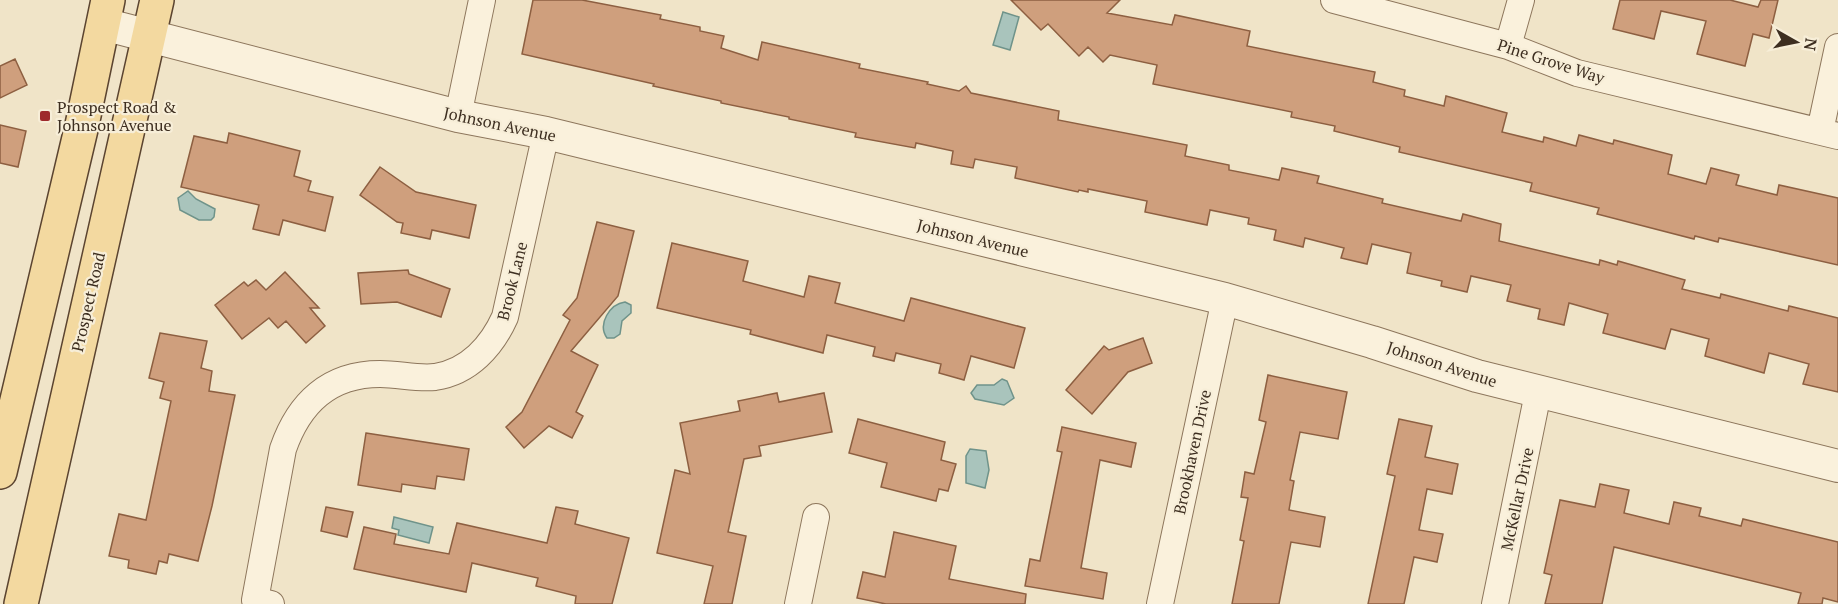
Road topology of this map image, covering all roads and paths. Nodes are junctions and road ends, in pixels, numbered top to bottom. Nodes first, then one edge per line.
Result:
1 (157, 0) edge
2 (482, 0) edge
3 (1334, 0) edge
4 (1521, 0) edge
5 (105, 12) edge
6 (148, 36) junction
7 (1508, 46) junction
8 (1838, 47) edge
9 (458, 116) junction
10 (1829, 133) edge
11 (546, 134) junction
12 (1225, 299) junction
13 (1538, 393) junction
14 (1838, 466) edge
15 (0, 472) edge
16 (816, 517) dead end
17 (263, 602) edge
18 (21, 604) edge
19 (798, 604) edge
20 (1160, 604) edge
21 (1495, 604) edge

1 - 6 main road, Prospect Road
2 - 9 street
3 - 7 street, Pine Grove Way
4 - 7 street
5 - 6 street, Johnson Avenue
5 - 15 main road
6 - 9 street, Johnson Avenue
6 - 18 main road, Prospect Road
7 - 10 street, Pine Grove Way
8 - 10 street
9 - 11 street, Johnson Avenue
11 - 12 street, Johnson Avenue
11 - 17 street, Brook Lane
12 - 13 street, Johnson Avenue
12 - 20 street, Brookhaven Drive
13 - 14 street, Johnson Avenue
13 - 21 street, McKellar Drive
16 - 19 street

